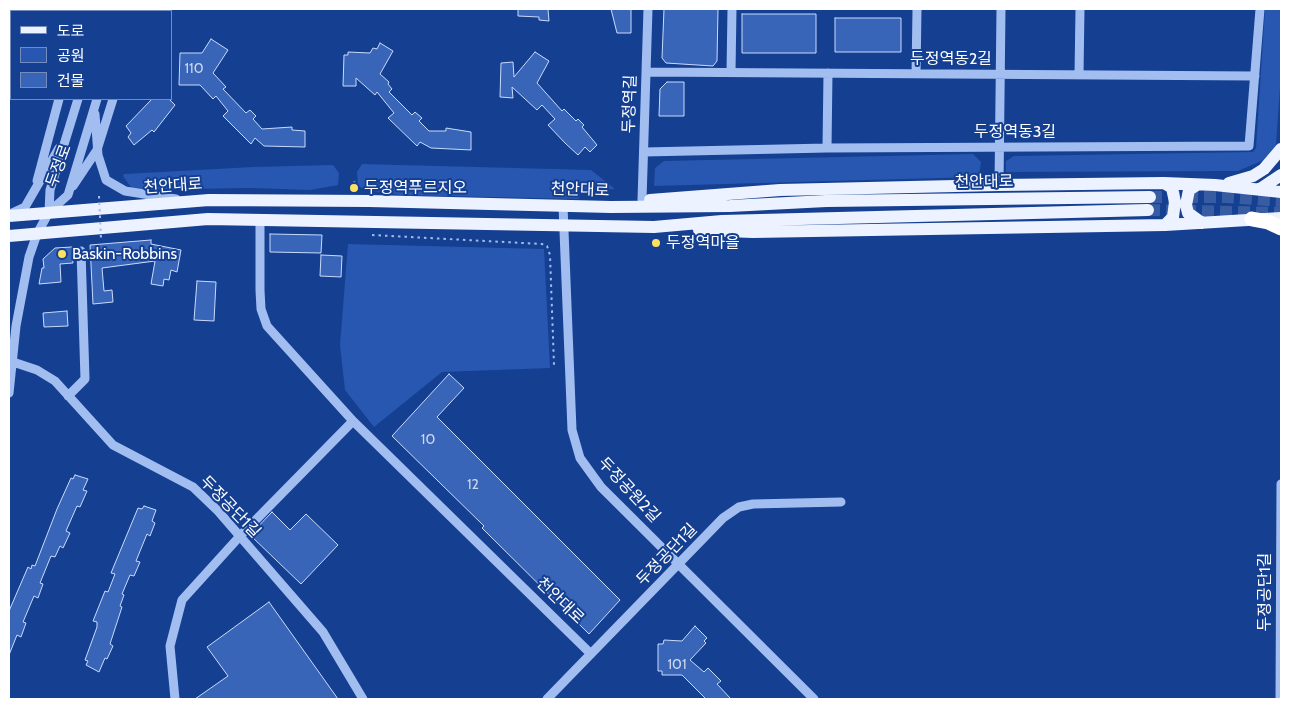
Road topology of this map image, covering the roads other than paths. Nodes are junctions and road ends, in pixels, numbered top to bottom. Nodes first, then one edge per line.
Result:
1 (648, 9) edge
2 (732, 9) edge
3 (917, 9) edge
4 (1001, 9) edge
5 (1080, 9) edge
6 (1260, 9) edge
7 (646, 72) junction
8 (731, 72) junction
9 (828, 73) junction
10 (916, 74) junction
11 (1000, 74) junction
12 (1079, 75) junction
13 (1255, 76) junction
14 (59, 100) edge
15 (78, 100) edge
16 (113, 100) edge
17 (96, 102) edge
18 (70, 125) junction
19 (1000, 147) junction
20 (827, 148) junction
21 (1281, 149) edge
22 (97, 150) junction
23 (644, 152) junction
24 (1281, 175) edge
25 (1164, 183) junction
26 (999, 185) junction
27 (1197, 185) junction
28 (1215, 185) junction
29 (1260, 189) junction
30 (1281, 192) edge
31 (33, 194) junction
32 (68, 195) junction
33 (1150, 197) tunnel mouth
34 (642, 200) junction
35 (189, 201) junction
36 (563, 206) junction
37 (611, 208) junction
38 (1148, 210) tunnel mouth
39 (49, 212) junction
40 (9, 216) edge
41 (1281, 218) edge
42 (260, 219) junction
43 (1252, 219) junction
44 (1202, 223) junction
45 (1165, 225) junction
46 (564, 226) junction
47 (654, 227) junction
48 (1281, 228) edge
49 (37, 234) junction
50 (9, 236) edge
51 (81, 251) dead end
52 (13, 362) junction
53 (9, 393) edge
54 (68, 396) junction
55 (353, 421) junction
56 (1281, 484) edge
57 (841, 502) dead end
58 (240, 536) junction
59 (679, 564) junction
60 (590, 654) junction
61 (175, 699) edge
62 (363, 699) edge
63 (546, 699) edge
64 (814, 699) edge
65 (1280, 699) edge

1 - 7 street, 두정역길
2 - 8 street
3 - 10 street
4 - 11 street
5 - 12 street
6 - 13 street, 두정역동3길
7 - 8 street, 두정역동2길
7 - 23 street, 두정역길
8 - 9 street, 두정역동2길
9 - 10 street, 두정역동2길
9 - 20 street
10 - 11 street, 두정역동2길
11 - 12 street, 두정역동2길
11 - 19 street
12 - 13 street, 두정역동2길
13 - 19 street, 두정역동3길
14 - 31 street
15 - 18 street, 두정로
16 - 22 street
17 - 22 street
17 - 32 street, 두정로
18 - 31 street
18 - 39 street, 두정로
19 - 20 street, 두정역동3길
19 - 26 street
20 - 23 street, 두정역동3길
21 - 28 main road
22 - 32 street
22 - 35 street
23 - 34 street, 두정역길
24 - 29 main road
25 - 26 main road
25 - 27 main road
25 - 45 main road
26 - 34 main road
27 - 28 main road
27 - 44 main road
28 - 29 main road
29 - 30 main road
31 - 40 street
32 - 39 street, 두정로
33 - 37 main road, 천안대로
34 - 37 main road
35 - 36 main road, 천안대로
35 - 39 main road, 천안대로
36 - 37 main road, 천안대로
36 - 46 street, 두정공원2길
38 - 47 main road, 천안대로
39 - 40 main road, 천안대로
39 - 49 street
41 - 43 main road
42 - 46 main road, 천안대로
42 - 49 main road, 천안대로
42 - 55 street, 천안대로
43 - 44 main road
43 - 48 highway
44 - 45 main road
45 - 47 main road
46 - 47 main road, 천안대로
46 - 59 street, 두정공원2길
49 - 50 main road, 천안대로
49 - 52 street
51 - 54 street
52 - 53 street
52 - 54 street, 두정공단1길
54 - 58 street, 두정공단1길
55 - 58 street
55 - 60 street, 천안대로
56 - 65 street, 두정공단1길
57 - 59 street, 두정공단1길
58 - 61 street
58 - 62 street, 두정공단1길
59 - 60 street, 두정공단1길
59 - 64 street, 두정공원2길
60 - 63 street, 두정공단1길

